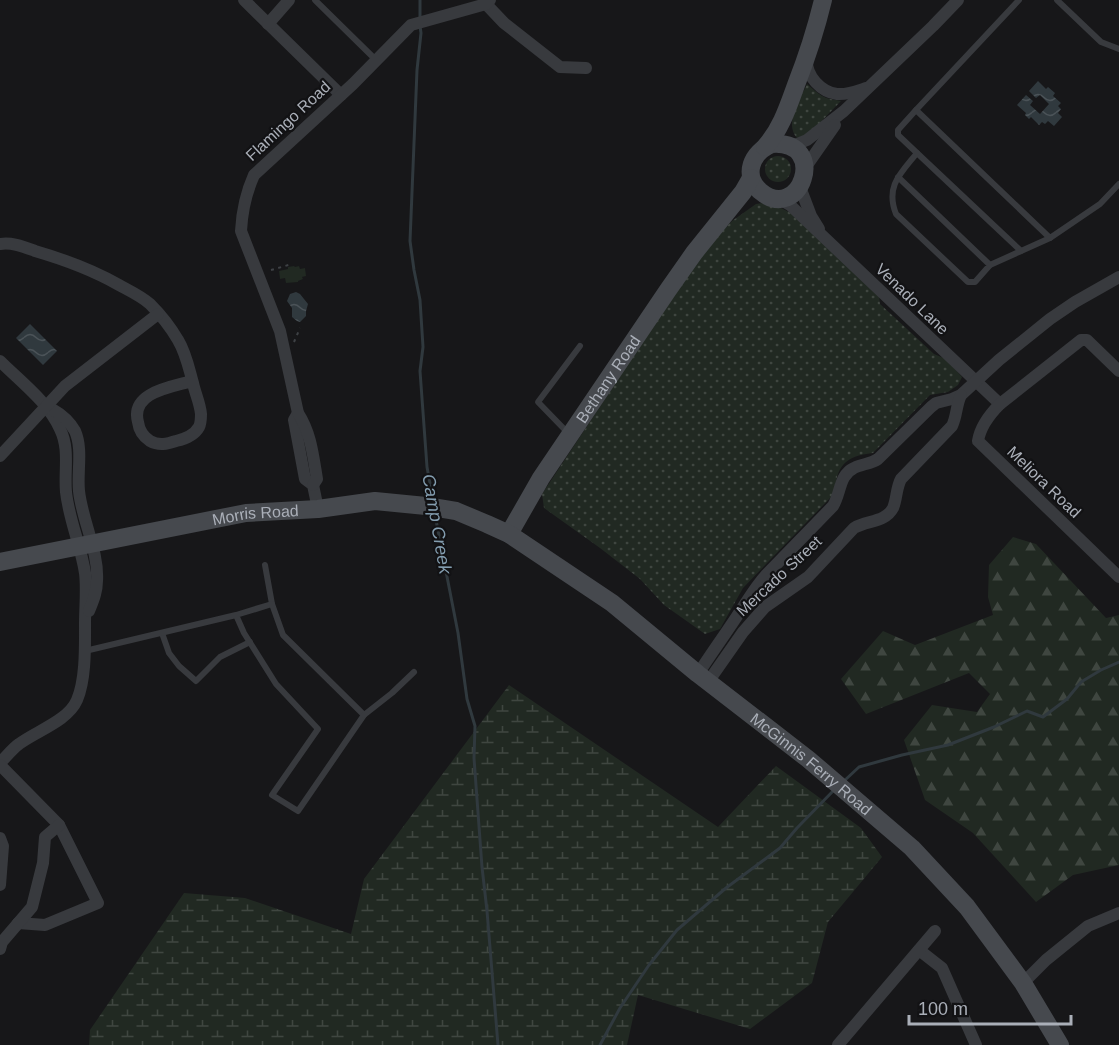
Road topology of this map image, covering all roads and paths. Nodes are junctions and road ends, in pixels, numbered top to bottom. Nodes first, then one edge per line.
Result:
1 (244, 0) edge
2 (289, 0) edge
3 (315, 0) edge
4 (823, 0) edge
5 (958, 0) edge
6 (1019, 0) edge
7 (1057, 0) edge
8 (488, 2) edge
9 (268, 24) junction
10 (1119, 49) edge
11 (807, 56) junction
12 (376, 60) junction
13 (586, 68) dead end
14 (870, 86) junction
15 (341, 95) junction
16 (916, 110) junction
17 (844, 111) junction
18 (784, 119) junction
19 (787, 146) junction
20 (765, 147) junction
21 (917, 153) junction
22 (805, 168) junction
23 (898, 177) junction
24 (751, 178) junction
25 (1119, 184) edge
26 (800, 187) junction
27 (773, 197) junction
28 (714, 227) junction
29 (1050, 238) junction
30 (826, 240) junction
31 (0, 244) edge
32 (1021, 251) junction
33 (292, 264) dead end
34 (990, 265) junction
35 (272, 270) dead end
36 (1119, 277) edge
37 (158, 314) junction
38 (580, 346) dead end
39 (0, 361) edge
40 (1119, 371) edge
41 (192, 381) junction
42 (975, 382) junction
43 (961, 395) junction
44 (1000, 404) junction
45 (45, 406) junction
46 (570, 435) junction
47 (0, 456) edge
48 (318, 508) junction
49 (509, 534) junction
50 (85, 546) junction
51 (0, 562) edge
52 (265, 565) dead end
53 (1119, 577) edge
54 (272, 604) junction
55 (236, 615) junction
56 (162, 633) junction
57 (250, 642) junction
58 (85, 651) junction
59 (414, 672) dead end
60 (703, 678) junction
61 (364, 715) junction
62 (0, 764) edge
63 (59, 825) junction
64 (0, 838) edge
65 (0, 885) edge
66 (1119, 913) edge
67 (18, 923) junction
68 (934, 931) dead end
69 (0, 950) edge
70 (919, 950) junction
71 (1023, 983) junction
72 (838, 1045) edge
73 (976, 1045) edge
74 (1060, 1045) edge

1 - 9 street
2 - 9 street
3 - 12 lane
4 - 11 street
5 - 14 street
6 - 16 lane
7 - 10 lane
8 - 12 street, Flamingo Road
8 - 13 street
9 - 15 street
11 - 14 street
11 - 18 street
12 - 15 street, Flamingo Road
14 - 17 street
15 - 48 street, Flamingo Road
16 - 21 lane
16 - 29 lane
17 - 19 street
17 - 22 street
18 - 19 street
18 - 20 street
19 - 20 street
19 - 22 street
20 - 24 street
21 - 23 lane
21 - 32 lane
22 - 26 street
23 - 34 lane
23 - 34 lane
24 - 27 street
24 - 28 street, Bethany Road
25 - 29 lane
26 - 27 street
26 - 30 street, Venado Lane
27 - 28 street, Bethany Road
27 - 30 street, Venado Lane
28 - 46 street, Bethany Road
29 - 32 lane
30 - 42 street, Venado Lane
31 - 37 street
32 - 34 lane
33 - 35 path
36 - 42 street, Mercado Street
37 - 41 street
37 - 45 street
38 - 46 lane
39 - 45 street
40 - 44 street, Meliora Road
41 - 41 street
42 - 43 street, Mercado Street
42 - 44 street
43 - 60 street, Mercado Street
43 - 60 street, Mercado Street
44 - 53 street, Meliora Road
45 - 47 street
45 - 50 street
46 - 49 street, Bethany Road
48 - 49 street, Morris Road
48 - 50 street, Morris Road
49 - 60 street, McGinnis Ferry Road
50 - 51 street, Morris Road
50 - 58 street
52 - 54 lane
54 - 55 lane
54 - 61 lane
55 - 56 lane
55 - 57 lane
56 - 57 lane
56 - 58 lane
57 - 61 lane
58 - 62 street
59 - 61 lane
60 - 71 street, McGinnis Ferry Road
62 - 63 street
63 - 67 street
63 - 67 street
64 - 65 street
66 - 71 street
67 - 69 street
68 - 70 street
70 - 72 street
70 - 73 street
71 - 74 street, McGinnis Ferry Road

